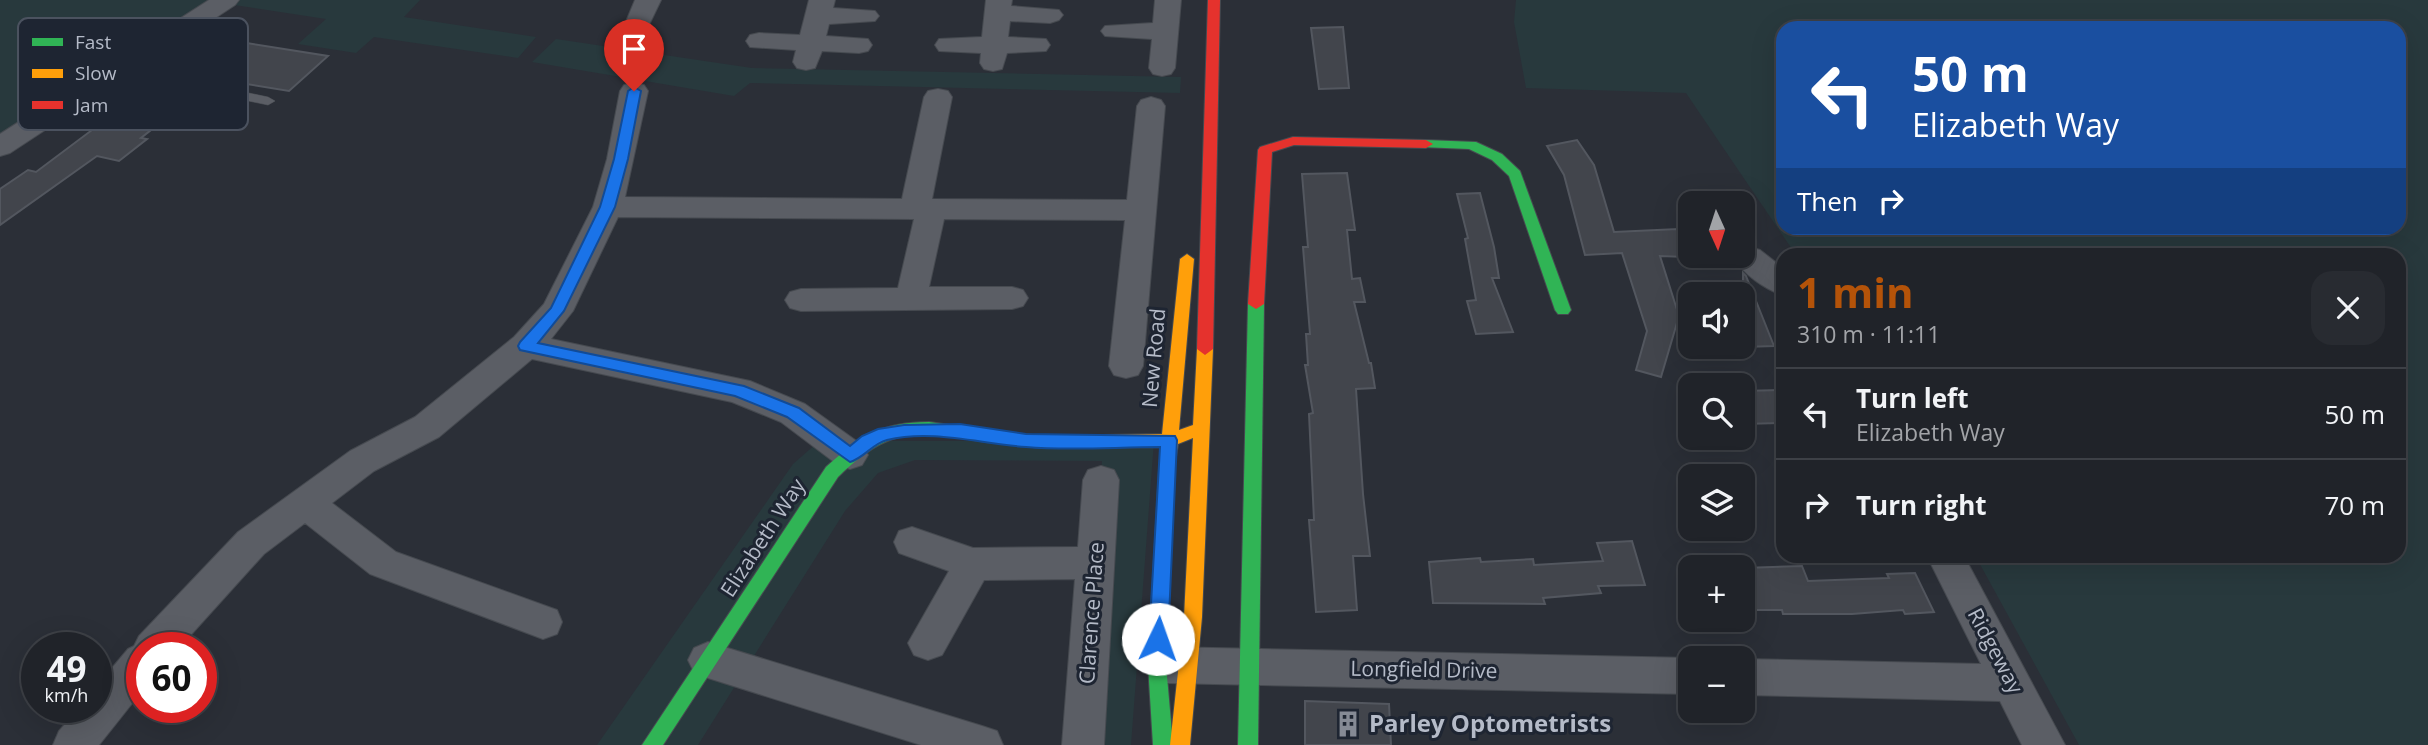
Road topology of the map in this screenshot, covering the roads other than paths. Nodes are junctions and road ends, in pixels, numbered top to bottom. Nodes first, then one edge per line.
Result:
1 (226, 0) edge
2 (648, 0) edge
3 (1167, 0) edge
4 (1214, 0) edge
5 (998, 6) edge
6 (820, 8) edge
7 (1049, 15) dead end
8 (866, 16) dead end
9 (198, 18) edge
10 (638, 24) dead end
11 (1114, 31) dead end
12 (1165, 31) junction
13 (759, 41) dead end
14 (859, 44) dead end
15 (947, 45) dead end
16 (1037, 45) dead end
17 (808, 53) junction
18 (994, 54) junction
19 (1162, 68) dead end
20 (634, 91) dead end
21 (248, 97) edge
22 (938, 97) dead end
23 (268, 101) dead end
24 (1151, 106) dead end
25 (26, 130) edge
26 (1208, 145) junction
27 (0, 147) edge
28 (608, 207) junction
29 (923, 209) junction
30 (1141, 210) junction
31 (1755, 263) edge
32 (1776, 279) edge
33 (1012, 298) dead end
34 (911, 299) junction
35 (802, 300) dead end
36 (1563, 310) dead end
37 (526, 346) junction
38 (1126, 366) dead end
39 (1163, 416) junction
40 (1006, 420) dead end
41 (1204, 428) junction
42 (960, 430) junction
43 (1169, 440) junction
44 (850, 455) junction
45 (1101, 480) dead end
46 (306, 503) junction
47 (912, 542) dead end
48 (1949, 563) edge
49 (973, 564) junction
50 (1095, 564) junction
51 (543, 622) dead end
52 (168, 632) edge
53 (928, 643) dead end
54 (708, 660) junction
55 (1174, 665) junction
56 (1250, 666) junction
57 (1678, 676) edge
58 (1755, 677) edge
59 (126, 681) edge
60 (2011, 683) junction
61 (74, 745) edge
62 (652, 745) edge
63 (982, 745) edge
64 (1083, 745) edge
65 (1163, 745) edge
66 (1180, 745) edge
67 (1248, 745) edge
68 (2044, 745) edge

1 - 9 street
2 - 10 street
3 - 12 street
4 - 26 street, New Road
5 - 7 street
5 - 18 street
6 - 8 street
6 - 17 street
11 - 12 street
12 - 19 street
13 - 17 street
14 - 17 street
15 - 18 street
16 - 18 street
20 - 28 street
21 - 23 lane
22 - 29 street
24 - 30 street
25 - 27 street
26 - 39 street, New Road
26 - 41 street, New Road
28 - 29 street
28 - 37 street
29 - 30 street
29 - 34 street
30 - 38 street
31 - 32 street
33 - 34 street
34 - 35 street
36 - 56 street
37 - 44 street
37 - 46 street
39 - 41 street
39 - 43 street, New Road
40 - 42 street, Elizabeth Way
41 - 43 street, Elizabeth Way
41 - 55 street, New Road
42 - 43 street, Elizabeth Way
42 - 44 street, Elizabeth Way
43 - 55 street, New Road
44 - 54 street, Elizabeth Way
45 - 50 street, Clarence Place
46 - 51 street
46 - 52 street
47 - 49 street
48 - 60 street, Ridgeway
49 - 50 street
49 - 53 street
50 - 64 street, Clarence Place
54 - 62 street, Elizabeth Way
54 - 63 street
55 - 56 street, Longfield Drive
55 - 65 street, New Road
55 - 66 street, New Road
56 - 57 street, Longfield Drive
56 - 67 street
58 - 60 street
59 - 61 street
60 - 68 street, Ridgeway

